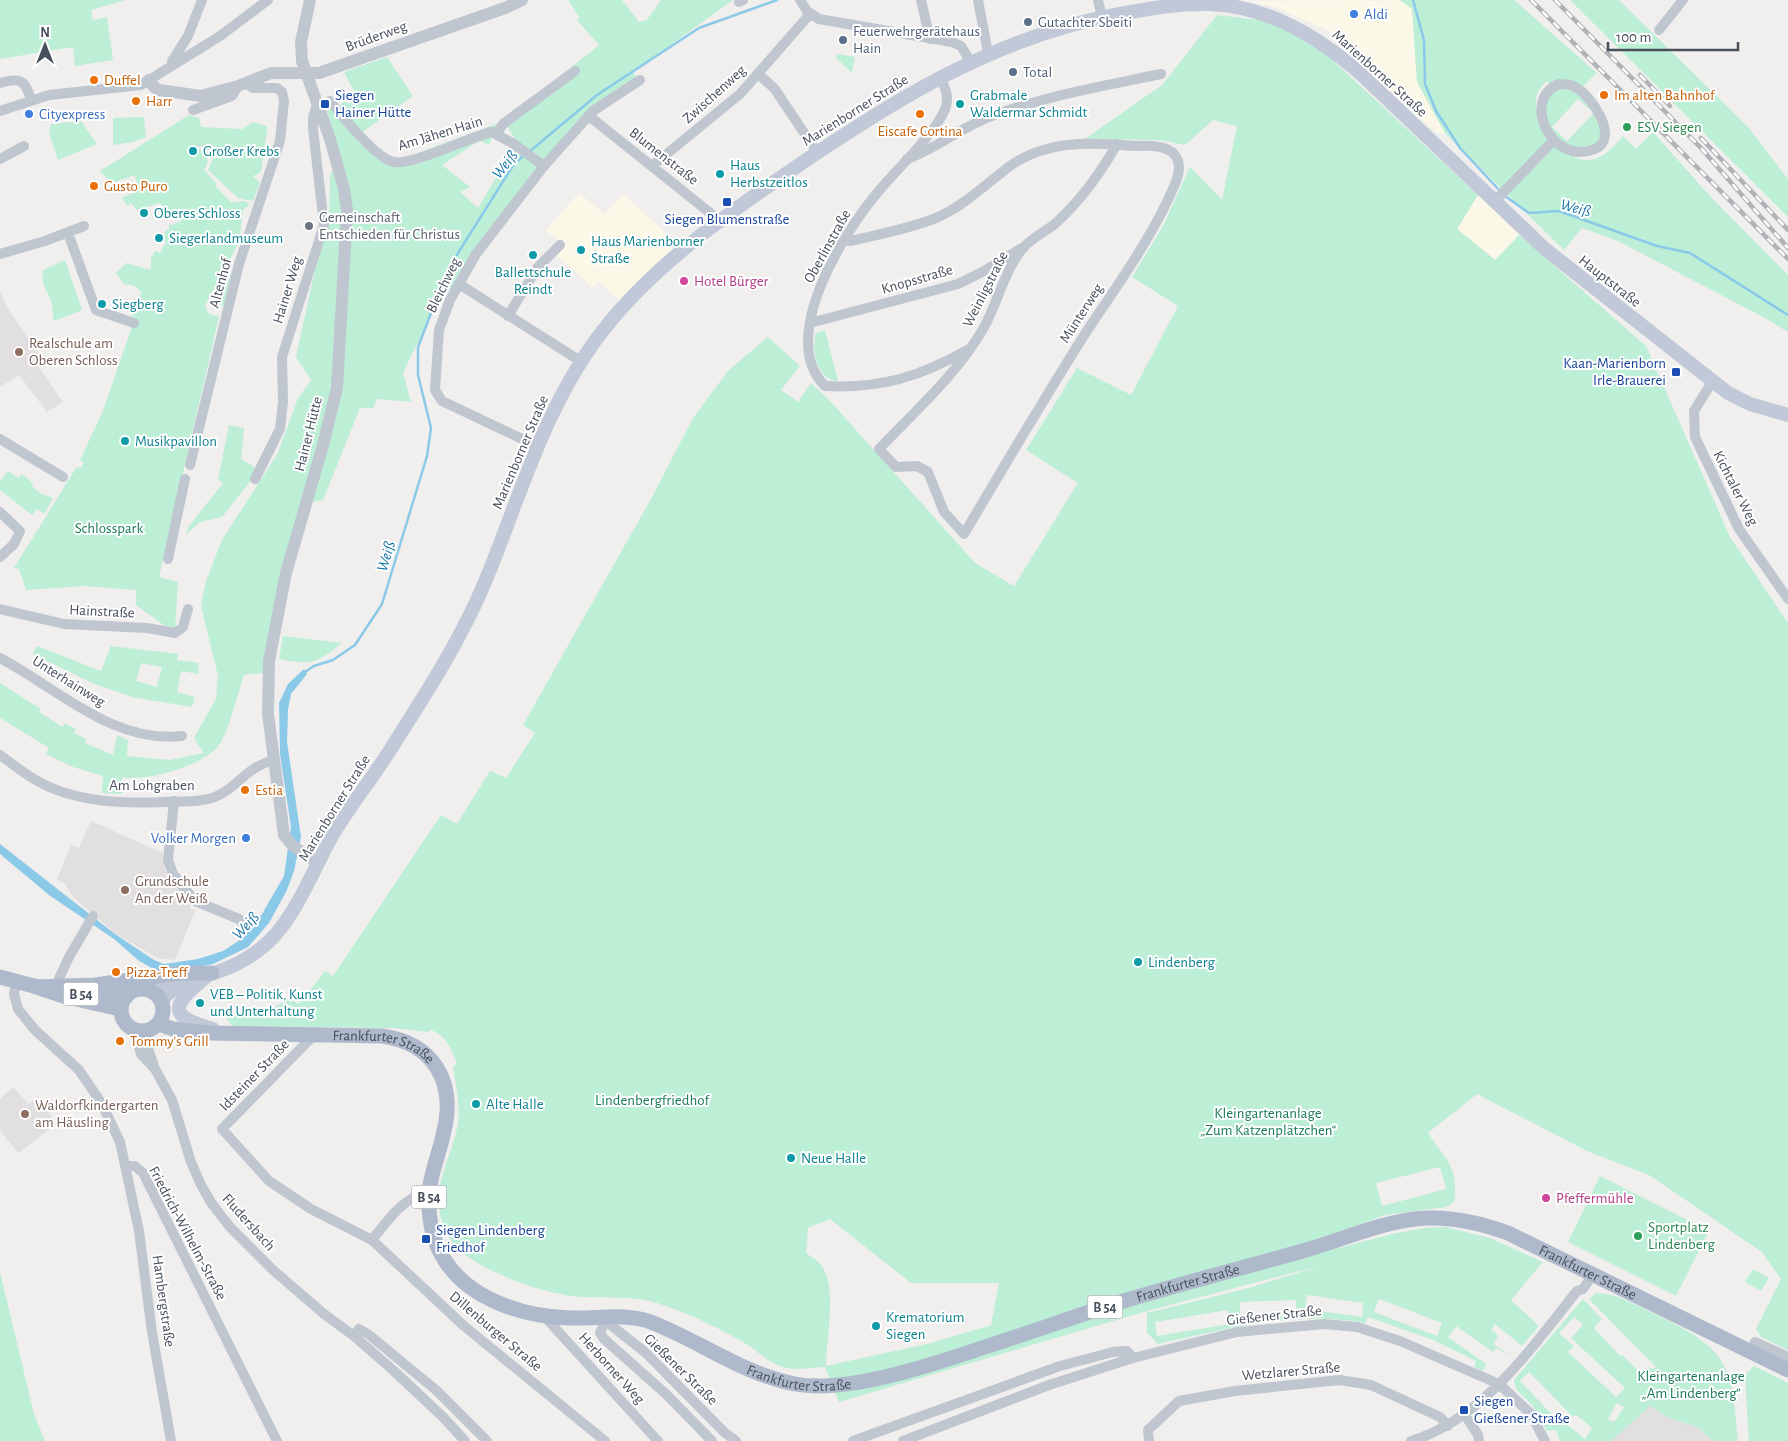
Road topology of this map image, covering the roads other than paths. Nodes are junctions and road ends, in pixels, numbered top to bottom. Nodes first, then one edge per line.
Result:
1 (202, 0) edge
2 (268, 0) edge
3 (310, 0) edge
4 (522, 0) edge
5 (801, 0) edge
6 (921, 0) edge
7 (978, 0) edge
8 (1098, 0) edge
9 (1683, 0) edge
10 (1211, 1) edge
11 (810, 14) junction
12 (1102, 17) junction
13 (1659, 30) dead end
14 (930, 39) junction
15 (988, 53) junction
16 (970, 61) junction
17 (169, 66) junction
18 (575, 71) dead end
19 (758, 74) junction
20 (1161, 74) dead end
21 (306, 75) junction
22 (940, 77) junction
23 (149, 80) junction
24 (640, 80) dead end
25 (0, 83) edge
26 (241, 84) junction
27 (31, 100) junction
28 (330, 101) dead end
29 (317, 105) junction
30 (193, 110) dead end
31 (0, 111) edge
32 (589, 116) junction
33 (496, 133) junction
34 (1553, 141) junction
35 (1117, 144) junction
36 (24, 146) dead end
37 (818, 152) junction
38 (0, 159) edge
39 (906, 160) junction
40 (544, 166) junction
41 (652, 166) junction
42 (1497, 199) junction
43 (719, 220) junction
44 (84, 226) dead end
45 (68, 233) junction
46 (845, 240) junction
47 (560, 246) dead end
48 (1025, 246) junction
49 (0, 254) edge
50 (458, 284) junction
51 (508, 316) junction
52 (134, 323) dead end
53 (810, 323) junction
54 (971, 348) junction
55 (582, 362) junction
56 (1712, 382) junction
57 (1788, 415) edge
58 (0, 439) edge
59 (537, 446) junction
60 (879, 448) joint
61 (190, 465) dead end
62 (63, 477) dead end
63 (185, 479) dead end
64 (256, 479) dead end
65 (0, 512) edge
66 (0, 557) edge
67 (168, 559) dead end
68 (1788, 600) edge
69 (0, 609) edge
70 (188, 609) dead end
71 (0, 658) edge
72 (182, 736) dead end
73 (0, 755) edge
74 (274, 760) junction
75 (174, 802) junction
76 (317, 863) junction
77 (91, 920) dead end
78 (246, 928) dead end
79 (205, 975) junction
80 (0, 977) edge
81 (16, 982) junction
82 (56, 984) junction
83 (36, 987) junction
84 (123, 1008) junction
85 (153, 1015) junction
86 (228, 1034) junction
87 (314, 1035) junction
88 (125, 1166) junction
89 (430, 1189) junction
90 (372, 1240) junction
91 (1589, 1272) junction
92 (544, 1316) junction
93 (607, 1317) junction
94 (356, 1329) junction
95 (1750, 1352) junction
96 (1788, 1357) edge
97 (1133, 1358) junction
98 (1788, 1370) edge
99 (1499, 1384) junction
100 (1466, 1414) junction
101 (1448, 1426) junction
102 (1428, 1439) edge
103 (171, 1441) edge
104 (277, 1441) edge
105 (465, 1441) edge
106 (487, 1441) edge
107 (605, 1441) edge
108 (658, 1441) edge
109 (712, 1441) edge
110 (736, 1441) edge
111 (854, 1441) edge
112 (903, 1441) edge
113 (1149, 1441) edge
114 (1411, 1441) edge
115 (1479, 1441) edge
116 (1545, 1441) edge

1 - 17 street
2 - 17 street
3 - 21 street, Hainer Hütte
4 - 21 street, Brüderweg
5 - 11 street
6 - 14 street
7 - 15 street
8 - 12 street
9 - 13 street
10 - 12 main road, Marienborner Straße
10 - 42 main road, Marienborner Straße
11 - 14 street
11 - 19 street, Zwischenweg
12 - 15 main road, Marienborner Straße
14 - 16 street
15 - 16 main road, Marienborner Straße
16 - 22 main road, Marienborner Straße
17 - 23 street
18 - 33 street
19 - 37 street
19 - 41 street, Zwischenweg
20 - 39 street, Oberlinstraße
21 - 26 street, Brüderweg
21 - 29 street, Hainer Hütte
22 - 37 main road, Marienborner Straße
22 - 39 street, Oberlinstraße
23 - 26 street, Brüderweg
23 - 27 street
24 - 32 street, Bleichweg
25 - 27 street
26 - 30 street, Brüderweg
26 - 61 street, Altenhof
27 - 31 street
28 - 33 street, Am Jähen Hain
29 - 64 street, Hainer Weg
29 - 74 street, Hainer Hütte
32 - 40 street, Bleichweg
32 - 41 street, Blumenstraße
33 - 40 street, Am Jähen Hain
34 - 34 street
34 - 42 street
35 - 46 street
35 - 48 street, Weinligstraße
35 - 60 street, Münterweg
36 - 38 street
37 - 43 main road, Marienborner Straße
39 - 46 street, Oberlinstraße
40 - 50 street, Bleichweg
41 - 43 street, Blumenstraße
42 - 56 main road, Hauptstraße
43 - 55 main road, Marienborner Straße
44 - 45 street
45 - 49 street
45 - 52 street
46 - 53 street, Oberlinstraße
47 - 51 street
48 - 53 street, Knopsstraße
48 - 54 street, Weinligstraße
50 - 51 street
50 - 59 street, Bleichweg
51 - 55 street
53 - 54 street, Oberlinstraße
54 - 60 street, Weinligstraße
55 - 59 main road, Marienborner Straße
56 - 57 main road, Hauptstraße
56 - 68 street, Kichtaler Weg
58 - 62 street
59 - 76 main road, Marienborner Straße
63 - 67 street
65 - 66 street
69 - 70 street, Hainstraße
71 - 72 street, Unterhainweg
73 - 75 street, Am Lohgraben
74 - 75 street, Am Lohgraben
74 - 76 street, Hainer Hütte
75 - 78 street
76 - 79 main road, Marienborner Straße
77 - 82 street
79 - 82 main road
79 - 85 main road, Marienborner Straße
79 - 86 main road
80 - 81 main road, B 54
81 - 83 main road, B 54
81 - 88 street, Friedrich-Wilhelm-Straße
82 - 83 main road
83 - 84 main road, B 54
84 - 85 main road, B 54
84 - 85 main road, B 54
85 - 86 main road, Frankfurter Straße / B 54
85 - 94 street, Fludersbach
86 - 87 main road, Frankfurter Straße / B 54
87 - 89 main road, Frankfurter Straße / B 54
87 - 90 street, Idsteiner Straße
88 - 103 street, Hambergstraße
88 - 104 street, Friedrich-Wilhelm-Straße
89 - 90 street
89 - 92 main road, Frankfurter Straße / B 54
90 - 107 street, Dillenburger Straße
91 - 93 main road, Frankfurter Straße / B 54
91 - 95 main road, Frankfurter Straße / B 54
91 - 99 street
92 - 93 main road, Frankfurter Straße / B 54
92 - 108 street, Herborner Weg
93 - 109 street
93 - 110 street, Gießener Straße
94 - 105 street, Fludersbach
94 - 106 street, Fludersbach
95 - 96 street
95 - 98 main road, Frankfurter Straße / B 54
97 - 99 street, Gießener Straße
97 - 111 street, Gießener Straße
97 - 112 street, Gießener Straße
99 - 100 street
99 - 116 street, Gießener Straße
100 - 101 street
100 - 115 street
101 - 102 street
101 - 113 street, Wetzlarer Straße
102 - 114 street

